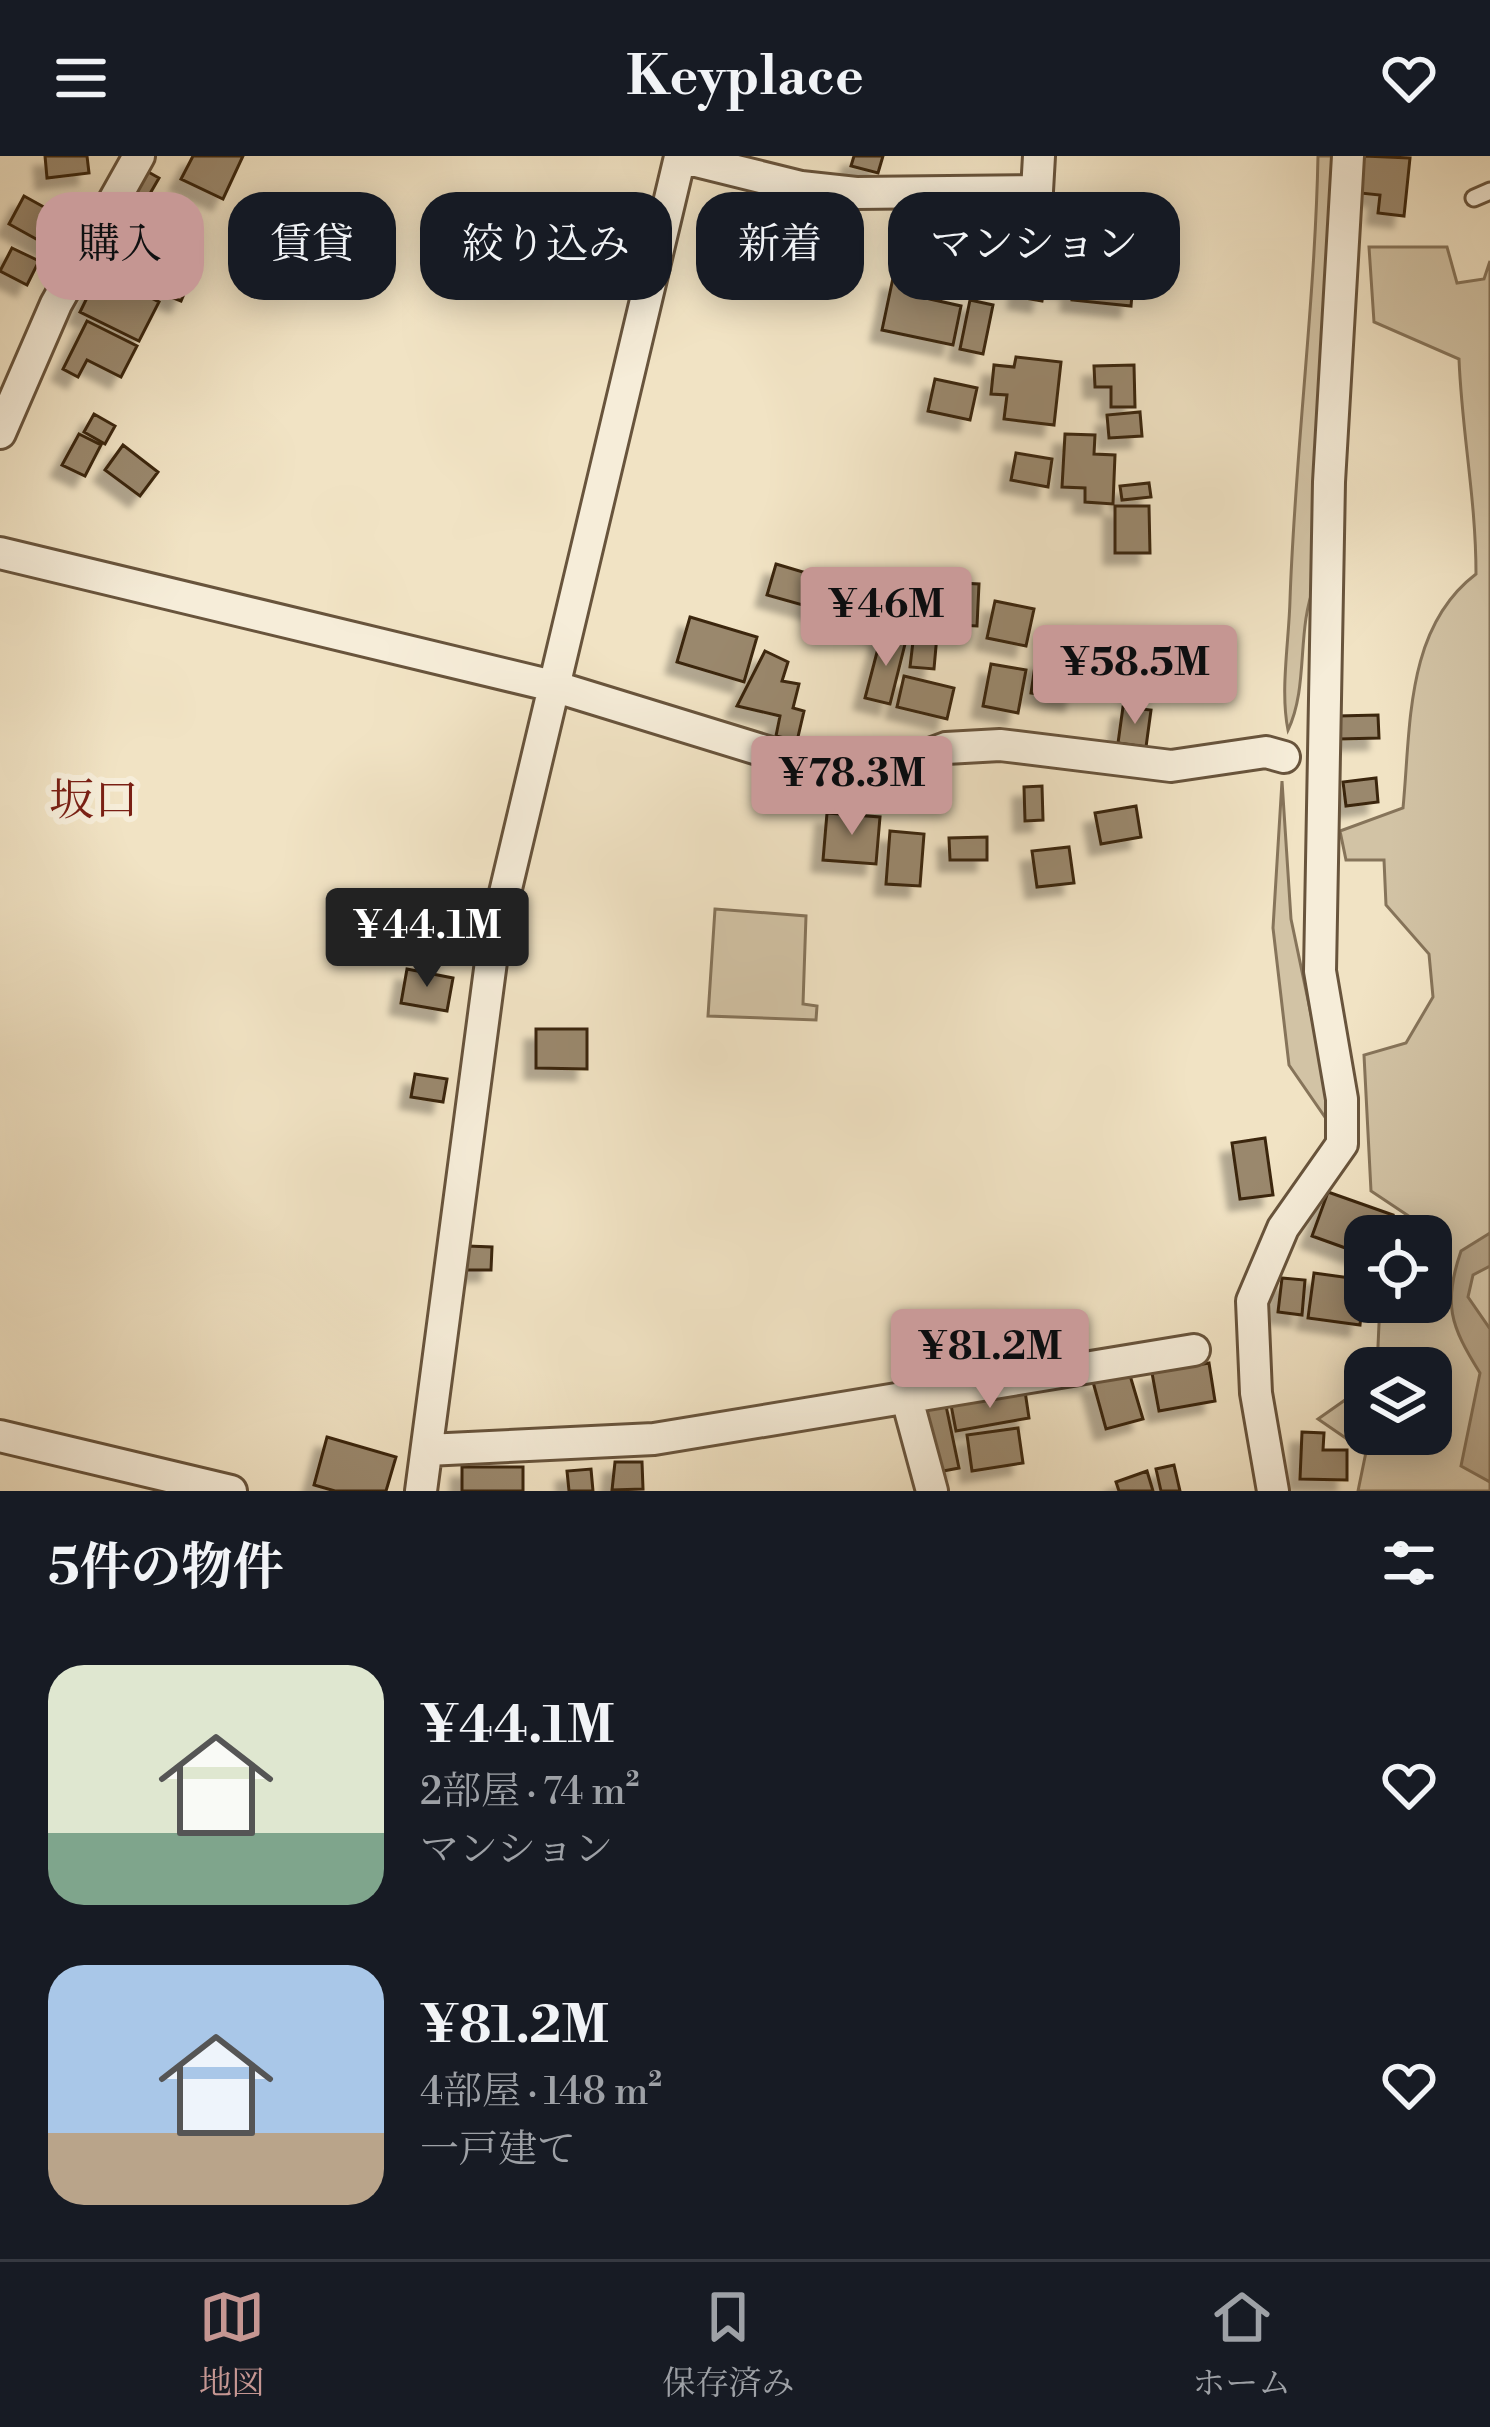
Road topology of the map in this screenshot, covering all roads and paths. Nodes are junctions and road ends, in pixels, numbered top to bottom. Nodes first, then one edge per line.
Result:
1 (139, 156) edge
2 (1039, 156) edge
3 (1348, 156) edge
4 (0, 433) edge
5 (0, 554) edge
6 (553, 686) junction
7 (1284, 757) dead end
8 (1194, 1350) dead end
9 (907, 1399) junction
10 (0, 1436) edge
11 (427, 1450) junction
12 (231, 1491) edge
13 (421, 1491) edge
14 (932, 1491) edge
15 (1273, 1491) edge

1 - 4 street
2 - 6 street
3 - 15 street
5 - 6 street
6 - 7 street
6 - 11 street
8 - 9 street
9 - 11 street
9 - 14 street
10 - 12 street
11 - 13 street

